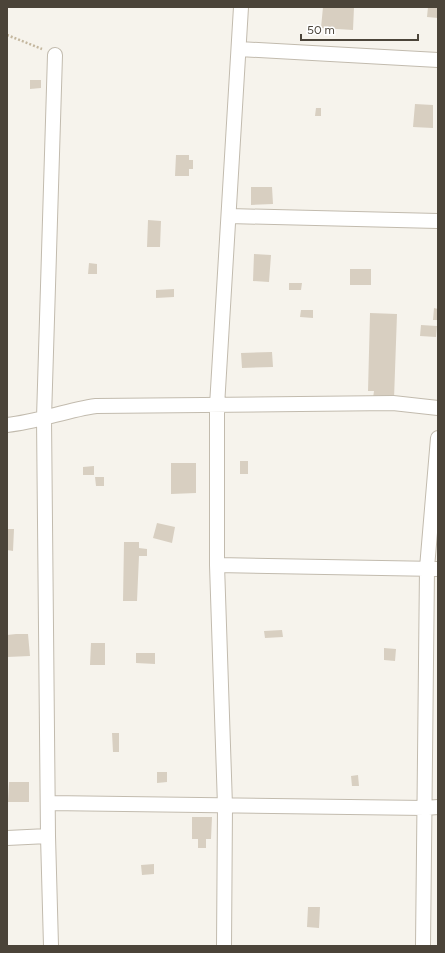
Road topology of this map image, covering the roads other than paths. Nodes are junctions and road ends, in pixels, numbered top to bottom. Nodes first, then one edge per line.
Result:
1 (241, 7) edge
2 (239, 48) junction
3 (55, 54) road end
4 (438, 60) edge
5 (229, 216) junction
6 (438, 220) edge
7 (217, 406) junction
8 (438, 408) edge
9 (44, 418) junction
10 (7, 425) edge
11 (438, 438) edge
12 (218, 565) junction
13 (432, 568) edge
14 (49, 802) junction
15 (225, 806) junction
16 (431, 808) edge
17 (48, 836) junction
18 (7, 838) edge
19 (51, 946) edge
20 (224, 946) edge
21 (423, 946) edge

1 - 2 street
2 - 4 street
2 - 5 street
3 - 9 street
5 - 6 street
5 - 7 street
7 - 8 street
7 - 9 street
7 - 12 street
9 - 10 street
9 - 14 street
11 - 13 street
12 - 13 street
12 - 15 street
13 - 16 street
14 - 15 street
14 - 17 street
15 - 16 street
15 - 20 street
16 - 21 street
17 - 18 street
17 - 19 street

